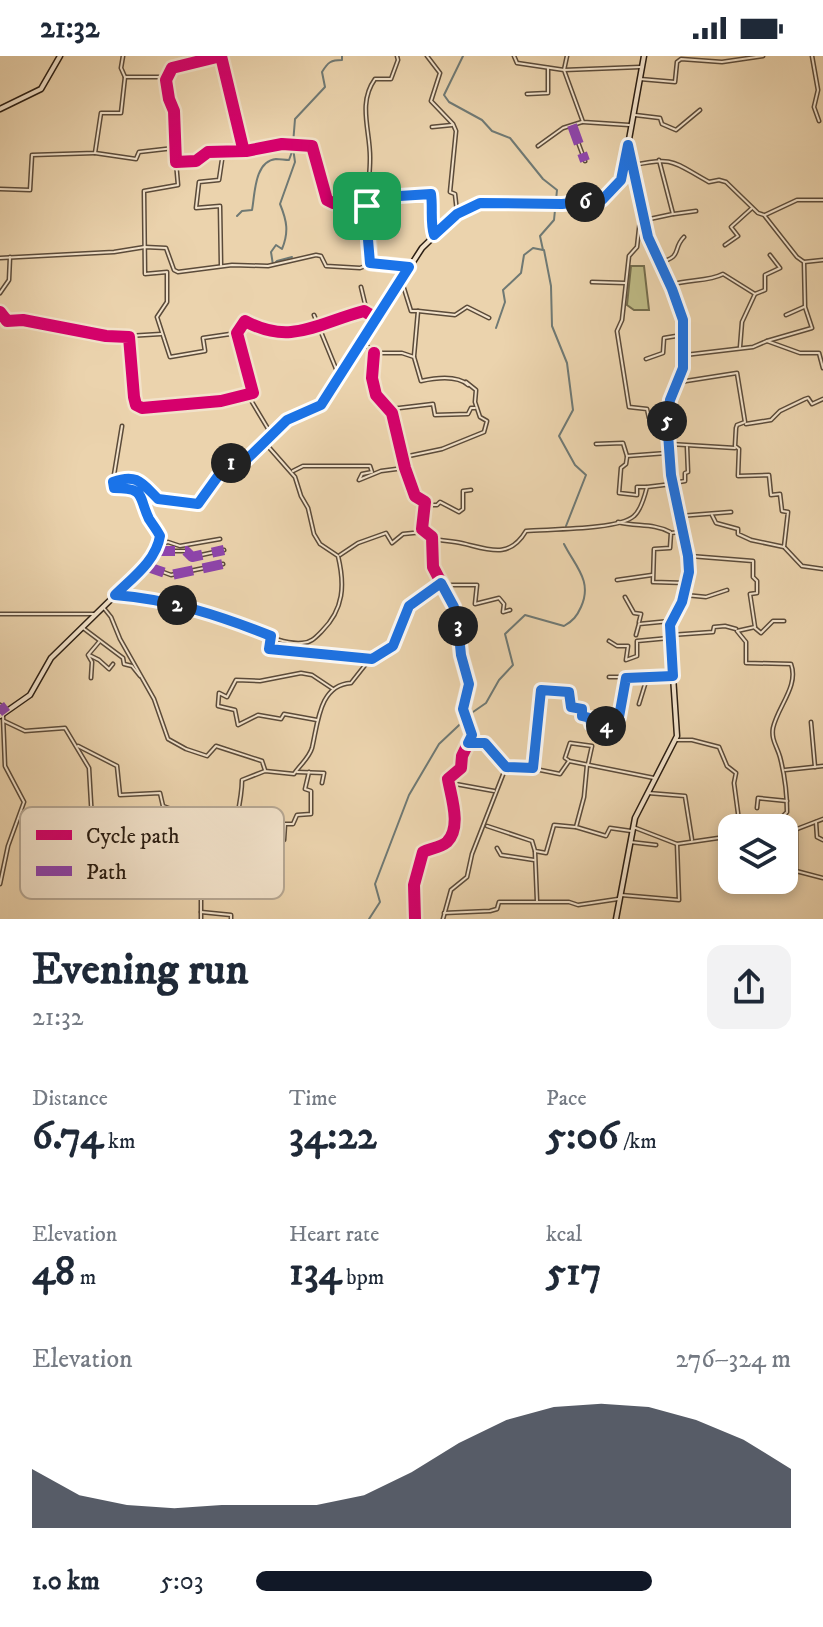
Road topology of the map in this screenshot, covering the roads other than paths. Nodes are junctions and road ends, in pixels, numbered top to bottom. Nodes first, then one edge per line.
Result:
1 (60, 56) edge
2 (123, 56) edge
3 (199, 56) edge
4 (221, 56) edge
5 (397, 56) edge
6 (427, 56) edge
7 (514, 56) edge
8 (567, 56) edge
9 (644, 56) edge
10 (763, 56) edge
11 (812, 56) edge
12 (700, 57) edge
13 (199, 61) junction
14 (548, 67) junction
15 (641, 67) junction
16 (564, 70) junction
17 (125, 77) junction
18 (167, 77) junction
19 (639, 79) junction
20 (527, 94) dead end
21 (0, 109) edge
22 (700, 110) dead end
23 (634, 115) junction
24 (819, 121) dead end
25 (583, 122) junction
26 (453, 124) junction
27 (572, 125) junction
28 (630, 125) junction
29 (432, 127) dead end
30 (628, 145) junction
31 (538, 146) dead end
32 (176, 148) junction
33 (246, 151) junction
34 (95, 153) junction
35 (223, 153) junction
36 (659, 160) junction
37 (585, 161) dead end
38 (176, 162) junction
39 (632, 166) junction
40 (0, 189) edge
41 (368, 198) junction
42 (823, 200) edge
43 (367, 206) junction
44 (753, 207) junction
45 (696, 211) dead end
46 (457, 214) junction
47 (673, 214) junction
48 (764, 215) junction
49 (644, 219) junction
50 (434, 235) junction
51 (684, 237) dead end
52 (725, 245) dead end
53 (145, 247) junction
54 (770, 255) dead end
55 (10, 257) junction
56 (0, 258) edge
57 (823, 260) edge
58 (804, 262) junction
59 (371, 263) junction
60 (659, 263) junction
61 (221, 266) junction
62 (409, 267) junction
63 (167, 272) junction
64 (178, 272) junction
65 (402, 279) junction
66 (592, 282) dead end
67 (626, 283) junction
68 (670, 285) junction
69 (361, 287) dead end
70 (0, 293) edge
71 (755, 294) junction
72 (805, 307) junction
73 (418, 311) junction
74 (0, 312) edge
75 (367, 312) junction
76 (314, 315) dead end
77 (786, 315) dead end
78 (376, 318) junction
79 (489, 318) dead end
80 (319, 325) junction
81 (162, 333) junction
82 (237, 333) junction
83 (683, 335) junction
84 (127, 336) junction
85 (362, 341) junction
86 (767, 341) junction
87 (740, 348) junction
88 (374, 353) junction
89 (683, 355) junction
90 (414, 357) junction
91 (646, 359) dead end
92 (823, 365) edge
93 (340, 377) junction
94 (676, 385) junction
95 (248, 396) junction
96 (823, 399) edge
97 (476, 408) junction
98 (390, 410) junction
99 (667, 417) junction
100 (745, 424) junction
101 (122, 426) dead end
102 (270, 432) dead end
103 (265, 444) junction
104 (596, 444) dead end
105 (667, 444) junction
106 (687, 446) junction
107 (736, 448) junction
108 (668, 453) junction
109 (627, 456) junction
110 (403, 457) junction
111 (405, 468) junction
112 (292, 472) junction
113 (113, 482) junction
114 (673, 484) junction
115 (647, 487) junction
116 (471, 490) dead end
117 (425, 505) junction
118 (731, 512) dead end
119 (712, 515) junction
120 (679, 516) junction
121 (618, 522) junction
122 (424, 532) junction
123 (683, 532) junction
124 (671, 533) junction
125 (220, 539) dead end
126 (433, 539) junction
127 (158, 544) junction
128 (784, 547) junction
129 (224, 550) dead end
130 (155, 551) junction
131 (338, 556) junction
132 (688, 556) junction
133 (223, 564) dead end
134 (145, 566) junction
135 (823, 569) edge
136 (653, 575) junction
137 (617, 580) dead end
138 (687, 583) junction
139 (441, 584) junction
140 (727, 590) dead end
141 (115, 595) junction
142 (684, 595) junction
143 (625, 597) dead end
144 (102, 606) junction
145 (510, 610) dead end
146 (0, 614) edge
147 (95, 614) junction
148 (671, 621) junction
149 (784, 621) dead end
150 (639, 624) junction
151 (82, 627) junction
152 (755, 627) junction
153 (737, 631) junction
154 (636, 635) dead end
155 (271, 636) junction
156 (670, 636) junction
157 (609, 641) dead end
158 (100, 642) junction
159 (88, 655) junction
160 (372, 659) junction
161 (113, 664) dead end
162 (141, 676) junction
163 (673, 676) junction
164 (609, 677) dead end
165 (648, 677) junction
166 (91, 678) dead end
167 (626, 678) junction
168 (333, 689) junction
169 (639, 704) dead end
170 (0, 705) edge
171 (3, 716) edge
172 (318, 720) junction
173 (811, 722) dead end
174 (676, 740) junction
175 (468, 743) junction
176 (75, 745) junction
177 (569, 761) junction
178 (587, 764) junction
179 (823, 766) edge
180 (506, 767) junction
181 (815, 767) junction
182 (533, 768) junction
183 (783, 770) junction
184 (265, 771) junction
185 (295, 772) junction
186 (309, 772) junction
187 (655, 778) junction
188 (322, 783) dead end
189 (449, 783) junction
190 (496, 792) junction
191 (647, 793) junction
192 (788, 801) junction
193 (22, 807) edge
194 (91, 807) edge
195 (166, 807) edge
196 (240, 807) edge
197 (757, 808) dead end
198 (20, 813) edge
199 (738, 814) edge
200 (785, 814) edge
201 (823, 819) edge
202 (816, 821) junction
203 (485, 825) junction
204 (576, 827) junction
205 (798, 828) edge
206 (632, 829) junction
207 (718, 839) edge
208 (284, 840) edge
209 (823, 840) edge
210 (629, 842) junction
211 (693, 843) junction
212 (677, 844) junction
213 (656, 845) dead end
214 (497, 848) dead end
215 (535, 851) junction
216 (535, 860) junction
217 (798, 872) edge
218 (823, 878) edge
219 (0, 884) edge
220 (620, 897) junction
221 (201, 899) edge
222 (537, 902) junction
223 (200, 912) junction
224 (444, 913) junction
225 (201, 919) edge
226 (231, 919) edge
227 (415, 919) edge
228 (443, 919) edge
229 (616, 919) edge

1 - 21 main road
2 - 17 street
3 - 13 street
4 - 13 street
4 - 33 main road
5 - 41 street
6 - 26 street
7 - 14 street
8 - 16 street
9 - 15 main road
10 - 12 street
11 - 24 street
12 - 19 street
13 - 18 street
14 - 16 street
14 - 20 street
15 - 16 street
15 - 19 main road
16 - 25 street
17 - 18 street
17 - 34 street
18 - 32 street
19 - 23 main road
22 - 23 street
23 - 28 main road
25 - 27 street
25 - 28 street
26 - 29 street
26 - 46 street
27 - 31 street
27 - 37 street
28 - 30 main road
30 - 39 main road
30 - 46 main road
32 - 34 street
32 - 38 street
33 - 35 street
33 - 43 main road
34 - 40 street
35 - 38 street
35 - 61 street
36 - 39 street
36 - 44 street
36 - 47 street
38 - 53 street
39 - 49 main road
41 - 43 street
41 - 50 street
42 - 48 street
43 - 59 main road
44 - 48 street
44 - 52 street
45 - 47 street
46 - 50 main road
47 - 49 street
48 - 58 street
49 - 60 main road
49 - 67 street
50 - 62 main road
51 - 60 street
53 - 55 street
53 - 63 street
53 - 64 street
54 - 71 street
55 - 56 street
55 - 70 street
57 - 58 street
58 - 72 street
59 - 61 street
59 - 62 main road
60 - 68 main road
61 - 64 street
62 - 65 main road
63 - 64 street
63 - 81 street
65 - 73 street
65 - 78 main road
66 - 67 street
67 - 99 street
68 - 71 street
68 - 83 main road
69 - 75 street
71 - 87 street
72 - 77 street
72 - 86 street
73 - 79 street
73 - 90 street
74 - 84 street
75 - 78 street
75 - 80 street
76 - 80 street
78 - 85 main road
80 - 82 street
80 - 93 street
81 - 82 street
81 - 84 street
82 - 95 street
83 - 89 main road
83 - 91 street
84 - 95 street
85 - 88 street
85 - 93 main road
86 - 87 street
86 - 92 street
87 - 89 street
88 - 90 street
88 - 98 street
89 - 94 main road
90 - 97 street
93 - 103 main road
94 - 99 main road
94 - 100 street
95 - 102 street
96 - 100 street
97 - 98 street
97 - 110 street
98 - 110 street
99 - 105 main road
100 - 107 street
101 - 113 street
103 - 112 street
103 - 113 main road
104 - 109 street
105 - 106 street
105 - 108 main road
106 - 107 street
106 - 114 street
107 - 128 street
108 - 109 street
108 - 114 main road
109 - 115 street
110 - 111 street
111 - 112 street
111 - 117 street
112 - 131 street
113 - 127 main road
114 - 115 street
114 - 120 main road
115 - 121 street
116 - 117 street
117 - 122 street
118 - 119 street
119 - 120 street
119 - 128 street
120 - 123 main road
121 - 124 street
121 - 126 street
122 - 126 street
122 - 131 street
123 - 124 street
123 - 132 main road
124 - 136 street
125 - 127 street
126 - 139 street
127 - 130 main road
128 - 135 street
129 - 130 street
130 - 134 main road
131 - 155 street
132 - 138 main road
132 - 152 street
133 - 134 street
134 - 141 main road
136 - 137 street
136 - 138 street
138 - 142 main road
139 - 145 street
139 - 160 street
139 - 175 street
140 - 142 street
141 - 144 main road
141 - 155 street
142 - 148 main road
143 - 150 street
144 - 147 main road
144 - 162 street
146 - 147 street
147 - 151 main road
148 - 150 street
148 - 156 main road
149 - 152 street
150 - 154 street
151 - 158 street
151 - 171 main road
152 - 153 street
153 - 156 street
153 - 183 street
155 - 160 street
156 - 157 street
156 - 163 main road
158 - 159 street
158 - 162 street
159 - 161 street
159 - 166 street
160 - 168 street
162 - 184 street
163 - 165 street
163 - 174 main road
164 - 167 street
165 - 167 street
165 - 169 street
167 - 182 street
168 - 172 street
168 - 172 street
170 - 171 street
171 - 176 street
171 - 193 street
172 - 185 street
173 - 181 street
174 - 187 main road
174 - 199 street
175 - 180 street
175 - 189 street
176 - 194 street
176 - 195 street
177 - 178 street
177 - 178 street
177 - 182 street
178 - 187 street
178 - 204 street
179 - 181 street
180 - 182 street
180 - 190 street
181 - 183 street
183 - 192 street
184 - 185 street
184 - 196 street
185 - 186 street
186 - 188 street
186 - 208 street
187 - 191 main road
189 - 190 street
189 - 227 street
190 - 203 street
191 - 206 main road
191 - 211 street
192 - 197 street
192 - 200 street
198 - 219 street
201 - 202 street
202 - 205 street
202 - 209 street
203 - 215 street
203 - 224 street
204 - 206 street
204 - 215 street
206 - 210 main road
206 - 212 street
207 - 211 street
210 - 213 street
210 - 220 main road
211 - 212 street
212 - 220 street
214 - 216 street
215 - 216 street
216 - 222 street
217 - 218 street
220 - 222 street
220 - 229 main road
221 - 223 street
222 - 224 street
223 - 225 street
223 - 226 street
224 - 228 street

